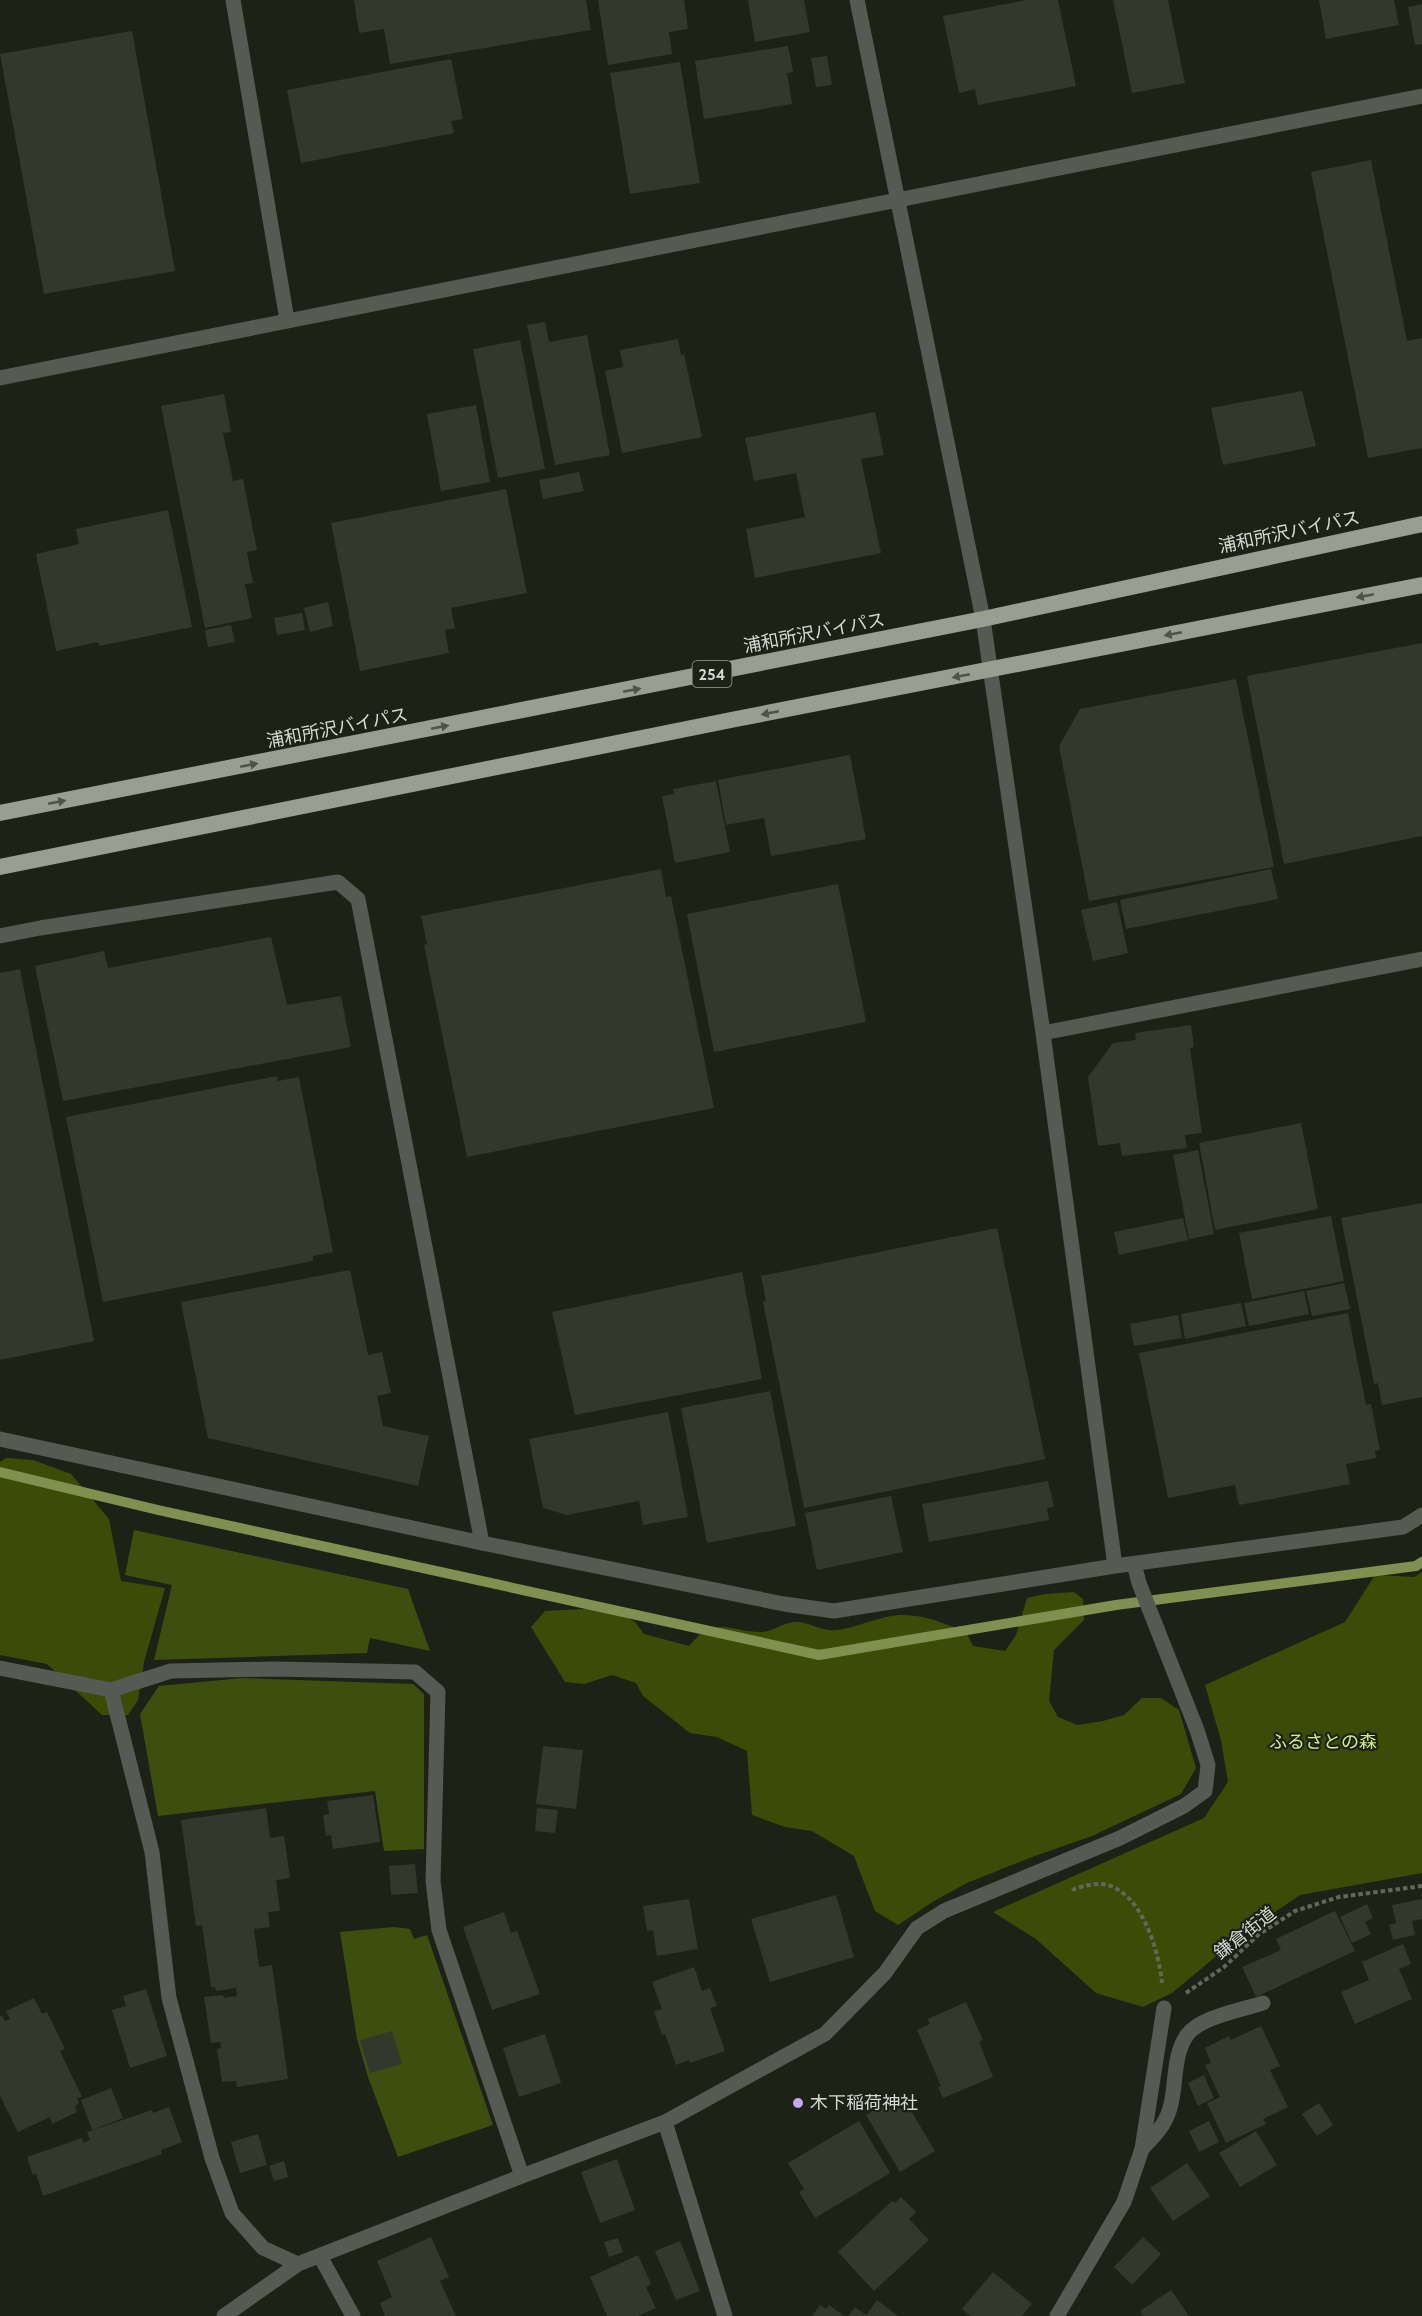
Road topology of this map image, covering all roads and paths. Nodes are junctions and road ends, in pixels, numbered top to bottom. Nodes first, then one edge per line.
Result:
1 (233, 0) edge
2 (856, 0) edge
3 (1422, 96) edge
4 (898, 200) junction
5 (287, 320) junction
6 (0, 378) edge
7 (1422, 524) edge
8 (1422, 585) edge
9 (983, 619) junction
10 (991, 670) junction
11 (0, 813) edge
12 (0, 867) edge
13 (0, 936) edge
14 (1422, 959) edge
15 (1043, 1033) junction
16 (0, 1439) edge
17 (1422, 1515) edge
18 (482, 1543) junction
19 (1134, 1564) junction
20 (1115, 1566) junction
21 (0, 1668) edge
22 (111, 1690) junction
23 (1422, 1886) edge
24 (1069, 1891) dead end
25 (1263, 2003) dead end
26 (1164, 2008) junction
27 (665, 2122) junction
28 (1142, 2149) junction
29 (522, 2176) junction
30 (320, 2256) junction
31 (298, 2264) junction
32 (224, 2316) edge
33 (353, 2316) edge
34 (725, 2316) edge
35 (1057, 2316) edge

1 - 5 street
2 - 4 street
3 - 4 street
4 - 5 street
4 - 9 street
5 - 6 street
7 - 9 highway, 浦和所沢バイパス / 254
8 -> 10 highway
9 - 10 street
11 -> 9 highway, 浦和所沢バイパス / 254
10 -> 12 highway
10 - 15 street
13 - 18 street
14 - 15 street
15 - 20 street
16 - 18 street
17 - 19 street
18 - 20 street
19 - 20 street
19 - 27 street
21 - 22 street
22 - 29 street
22 - 31 street
23 - 26 path, 鎌倉街道
24 - 26 path
25 - 28 street
26 - 28 street
27 - 29 street
27 - 34 street
28 - 35 street
29 - 30 street
30 - 31 street
30 - 33 street
31 - 32 street

